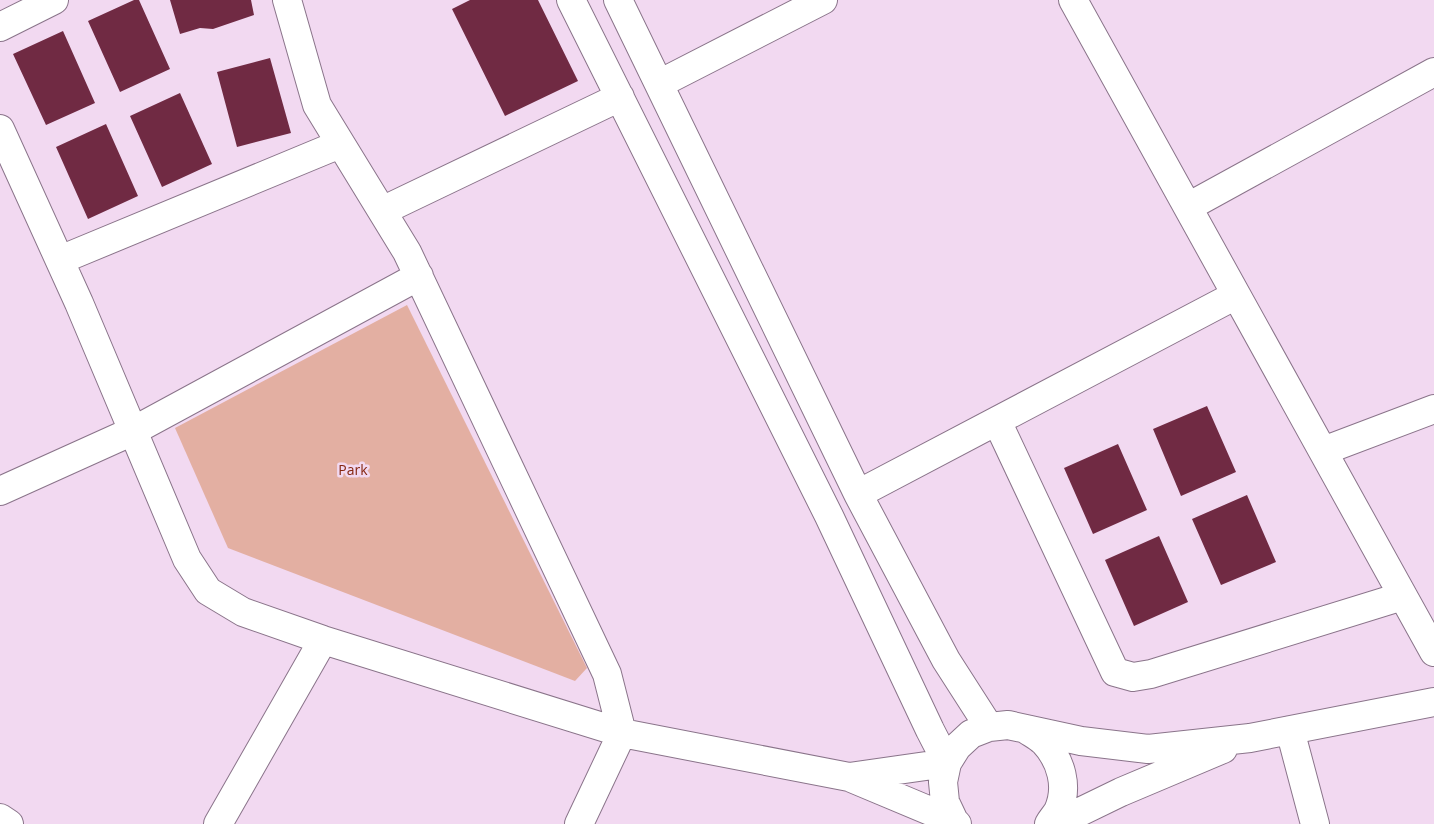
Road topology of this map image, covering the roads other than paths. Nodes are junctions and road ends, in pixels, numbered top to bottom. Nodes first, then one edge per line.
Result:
1 (54, 0) edge
2 (287, 0) edge
3 (571, 0) edge
4 (618, 0) edge
5 (822, 0) edge
6 (1073, 0) edge
7 (0, 27) edge
8 (1434, 72) edge
9 (659, 84) junction
10 (620, 97) junction
11 (0, 129) edge
12 (340, 144) junction
13 (1188, 207) junction
14 (382, 212) junction
15 (60, 260) junction
16 (419, 276) junction
17 (1236, 295) junction
18 (1434, 409) edge
19 (997, 421) junction
20 (133, 431) junction
21 (1323, 451) junction
22 (0, 491) edge
23 (858, 494) junction
24 (1403, 596) junction
25 (323, 640) junction
26 (1434, 652) edge
27 (1434, 702) edge
28 (989, 727) junction
29 (1027, 730) junction
30 (1290, 730) junction
31 (622, 733) junction
32 (1250, 738) junction
33 (947, 763) junction
34 (849, 777) junction
35 (0, 818) edge
36 (955, 823) edge
37 (10, 824) edge
38 (218, 824) edge
39 (579, 824) edge
40 (1049, 824) edge
41 (1054, 824) edge
42 (1315, 824) edge

1 - 7 street
2 - 12 street
3 - 10 street
4 - 9 street
5 - 9 street
6 - 13 street
8 - 13 street
9 - 23 street
10 - 14 street
10 - 33 street
11 - 15 street
12 - 14 street
12 - 15 street
13 - 17 street
14 - 16 street
15 - 20 street
16 - 20 street
16 - 31 street
17 - 19 street
17 - 21 street
18 - 21 street
19 - 23 street
19 - 24 street
20 - 22 street
20 - 25 street
21 - 24 street
23 - 28 street
24 - 26 street
25 - 31 street
25 - 38 street
27 - 30 street
28 - 29 street
28 - 33 street
29 - 32 street
29 - 40 street
30 - 32 street
30 - 42 street
31 - 34 street
31 - 39 street
32 - 41 street
33 - 34 street
33 - 36 street
34 - 36 street
35 - 37 street

